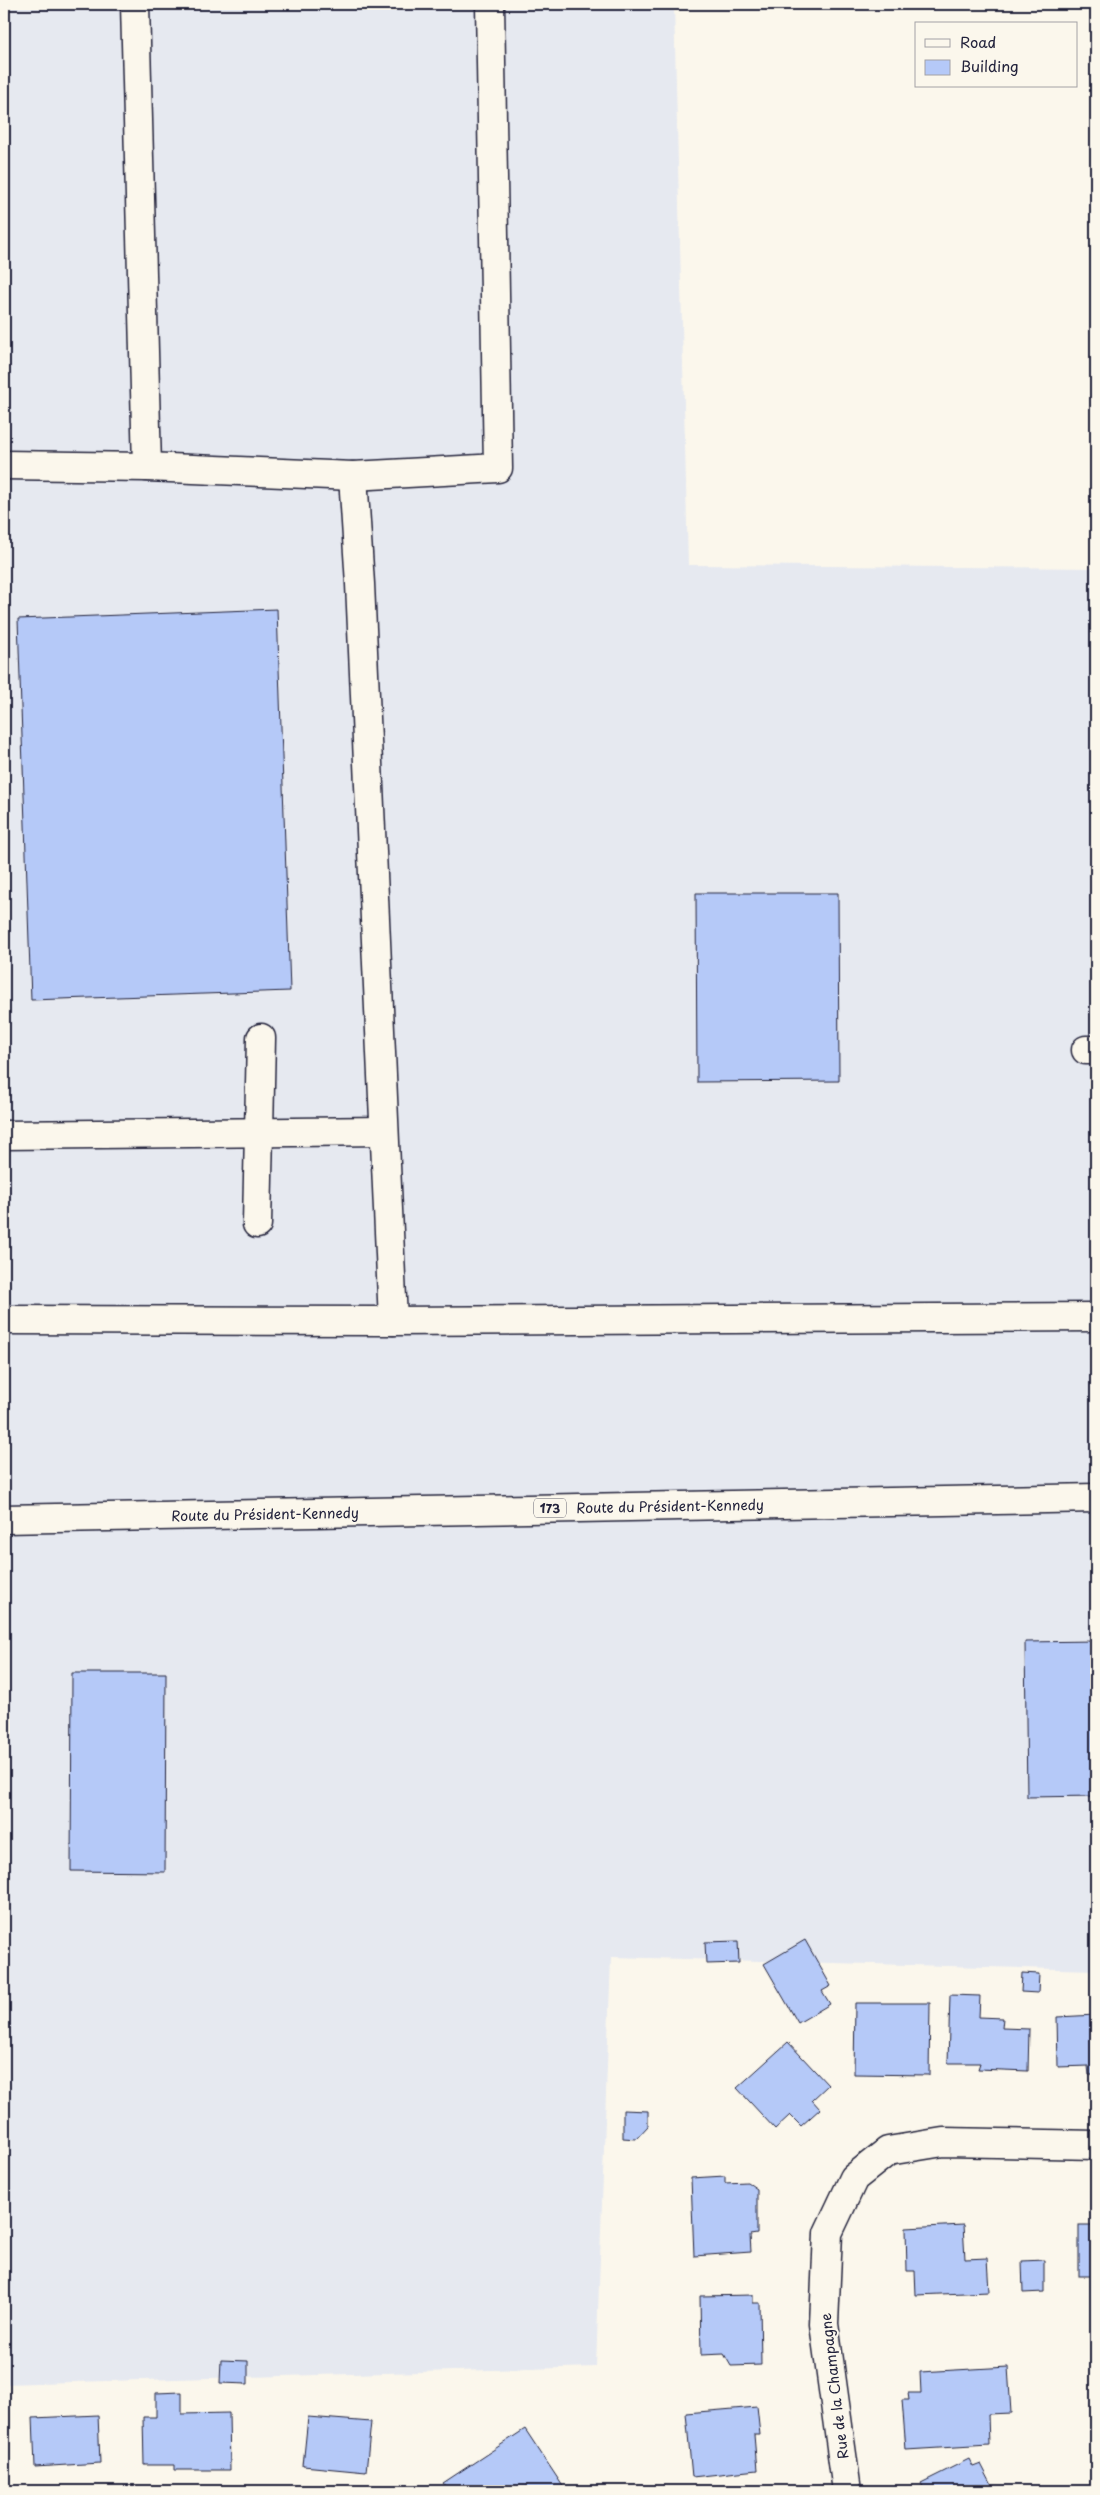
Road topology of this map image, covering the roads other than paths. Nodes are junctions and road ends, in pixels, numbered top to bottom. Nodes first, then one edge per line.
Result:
1 (136, 4) edge
2 (490, 4) edge
3 (4, 465) edge
4 (147, 468) junction
5 (353, 476) junction
6 (261, 1038) dead end
7 (384, 1131) junction
8 (260, 1132) junction
9 (4, 1135) edge
10 (257, 1224) dead end
11 (1096, 1317) edge
12 (4, 1320) edge
13 (393, 1321) junction
14 (1096, 1498) edge
15 (4, 1519) edge
16 (1096, 2145) edge
17 (847, 2491) edge

1 - 4 main road
2 - 5 main road
3 - 4 main road
4 - 5 main road
5 - 7 main road
6 - 8 main road
7 - 8 main road
7 - 13 main road
8 - 9 main road
8 - 10 main road
11 - 13 main road
12 - 13 main road
14 - 15 main road, Route du Président-Kennedy / 173
16 - 17 main road, Rue de la Champagne

